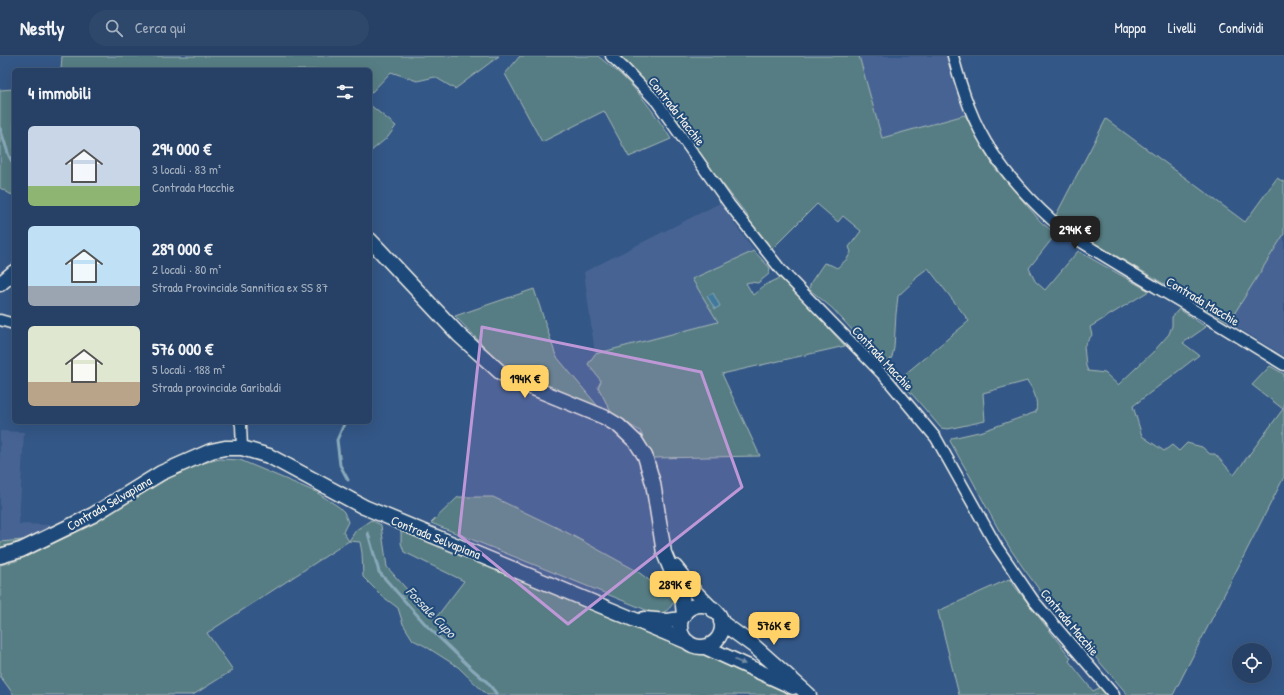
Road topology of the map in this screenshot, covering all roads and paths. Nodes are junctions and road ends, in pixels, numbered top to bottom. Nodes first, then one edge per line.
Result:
1 (610, 56) edge
2 (953, 56) edge
3 (372, 242) edge
4 (12, 274) edge
5 (0, 284) edge
6 (0, 320) edge
7 (12, 323) edge
8 (1284, 365) edge
9 (241, 424) edge
10 (242, 448) junction
11 (664, 553) junction
12 (0, 556) edge
13 (714, 610) junction
14 (683, 617) junction
15 (633, 619) junction
16 (721, 622) junction
17 (688, 642) junction
18 (705, 647) junction
19 (808, 694) edge
20 (1114, 695) edge

1 - 20 street, Contrada Macchie
2 - 8 street, Contrada Macchie
3 - 11 main road
4 - 5 main road
6 - 7 street
9 - 10 street
10 - 12 main road, Contrada Selvapiana
10 - 15 main road, Contrada Selvapiana
11 - 13 main road
11 - 14 main road
13 - 14 main road
13 - 16 main road
14 - 15 main road, Contrada Selvapiana
14 - 17 main road
15 - 17 main road, Contrada Selvapiana
16 - 18 main road
16 - 19 main road
17 - 18 main road
18 -> 19 main road

